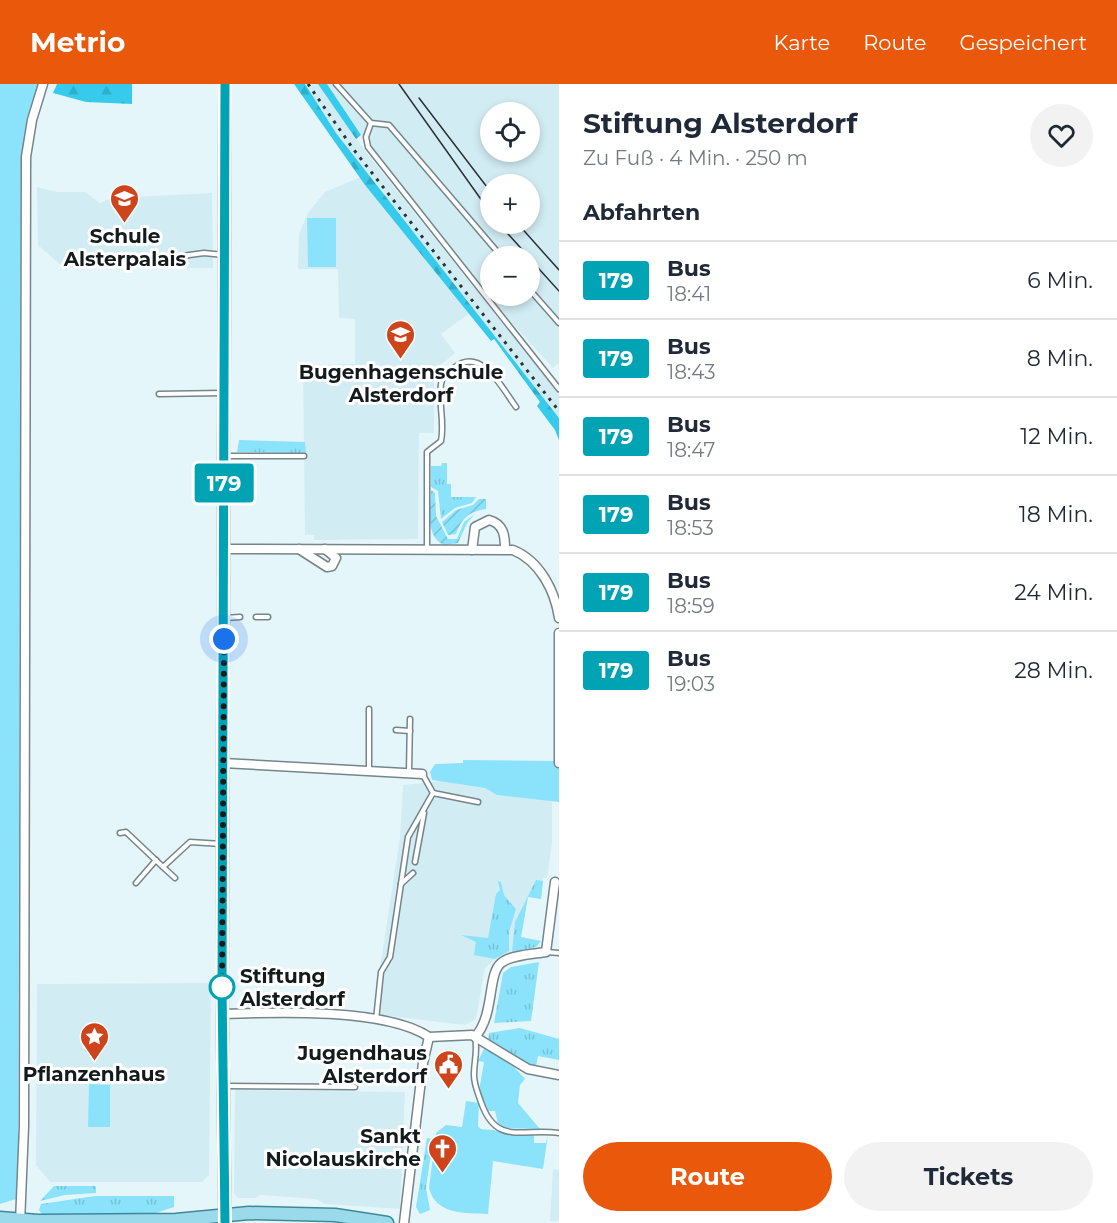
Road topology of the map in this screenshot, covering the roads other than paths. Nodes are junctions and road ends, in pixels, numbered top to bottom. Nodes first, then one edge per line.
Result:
1 (43, 84) edge
2 (225, 84) edge
3 (336, 84) edge
4 (371, 123) junction
5 (492, 246) edge
6 (225, 255) junction
7 (145, 261) dead end
8 (540, 301) edge
9 (559, 323) edge
10 (559, 388) edge
11 (224, 393) junction
12 (159, 394) dead end
13 (516, 407) dead end
14 (224, 456) junction
15 (304, 456) dead end
16 (224, 549) junction
17 (298, 549) junction
18 (325, 549) junction
19 (427, 549) junction
20 (505, 549) junction
21 (472, 550) junction
22 (557, 598) edge
23 (240, 617) dead end
24 (256, 617) dead end
25 (268, 617) dead end
26 (224, 618) junction
27 (559, 618) edge
28 (559, 633) edge
29 (369, 709) dead end
30 (410, 719) dead end
31 (396, 730) dead end
32 (410, 731) junction
33 (223, 763) junction
34 (559, 763) edge
35 (369, 771) junction
36 (409, 773) junction
37 (422, 774) joint
38 (433, 793) junction
39 (478, 802) dead end
40 (424, 813) junction
41 (120, 833) dead end
42 (223, 844) junction
43 (156, 860) junction
44 (415, 862) dead end
45 (163, 867) junction
46 (413, 873) dead end
47 (175, 878) dead end
48 (555, 882) dead end
49 (136, 883) dead end
50 (400, 885) junction
51 (556, 894) edge
52 (546, 952) junction
53 (559, 953) edge
54 (223, 1014) junction
55 (376, 1020) junction
56 (429, 1037) junction
57 (475, 1037) junction
58 (559, 1075) edge
59 (223, 1086) junction
60 (355, 1087) dead end
61 (559, 1134) edge
62 (0, 1218) edge
63 (225, 1220) edge
64 (20, 1221) edge
65 (387, 1223) edge
66 (404, 1223) edge

1 - 64 street
2 - 6 street
3 - 4 lane
4 - 5 lane
4 - 10 lane
6 - 7 lane
6 - 11 street
8 - 9 lane
11 - 12 lane
11 - 14 street
13 - 19 lane
14 - 15 lane
14 - 16 street
16 - 17 street
16 - 26 street
17 - 18 street
17 - 18 street
18 - 19 street
19 - 21 street
20 - 21 street
20 - 21 street
20 - 22 street
22 - 27 street
23 - 26 lane
24 - 25 lane
26 - 33 street
28 - 34 street
29 - 35 lane
30 - 32 lane
31 - 32 lane
32 - 36 lane
33 - 35 street
33 - 42 street
35 - 36 street
36 - 37 street
37 - 38 lane
38 - 39 lane
38 - 40 lane
40 - 44 lane
40 - 50 lane
41 - 43 lane
42 - 45 lane
42 - 54 street
43 - 45 lane
43 - 49 lane
45 - 47 lane
46 - 50 lane
48 - 51 street
50 - 55 lane
51 - 52 street
52 - 53 lane
52 - 57 street
54 - 55 street
54 - 59 street
55 - 56 street
56 - 57 street
56 - 66 street
57 - 58 street
57 - 61 lane
59 - 60 lane
59 - 63 street
62 - 64 main road
63 - 64 main road
63 - 65 main road

